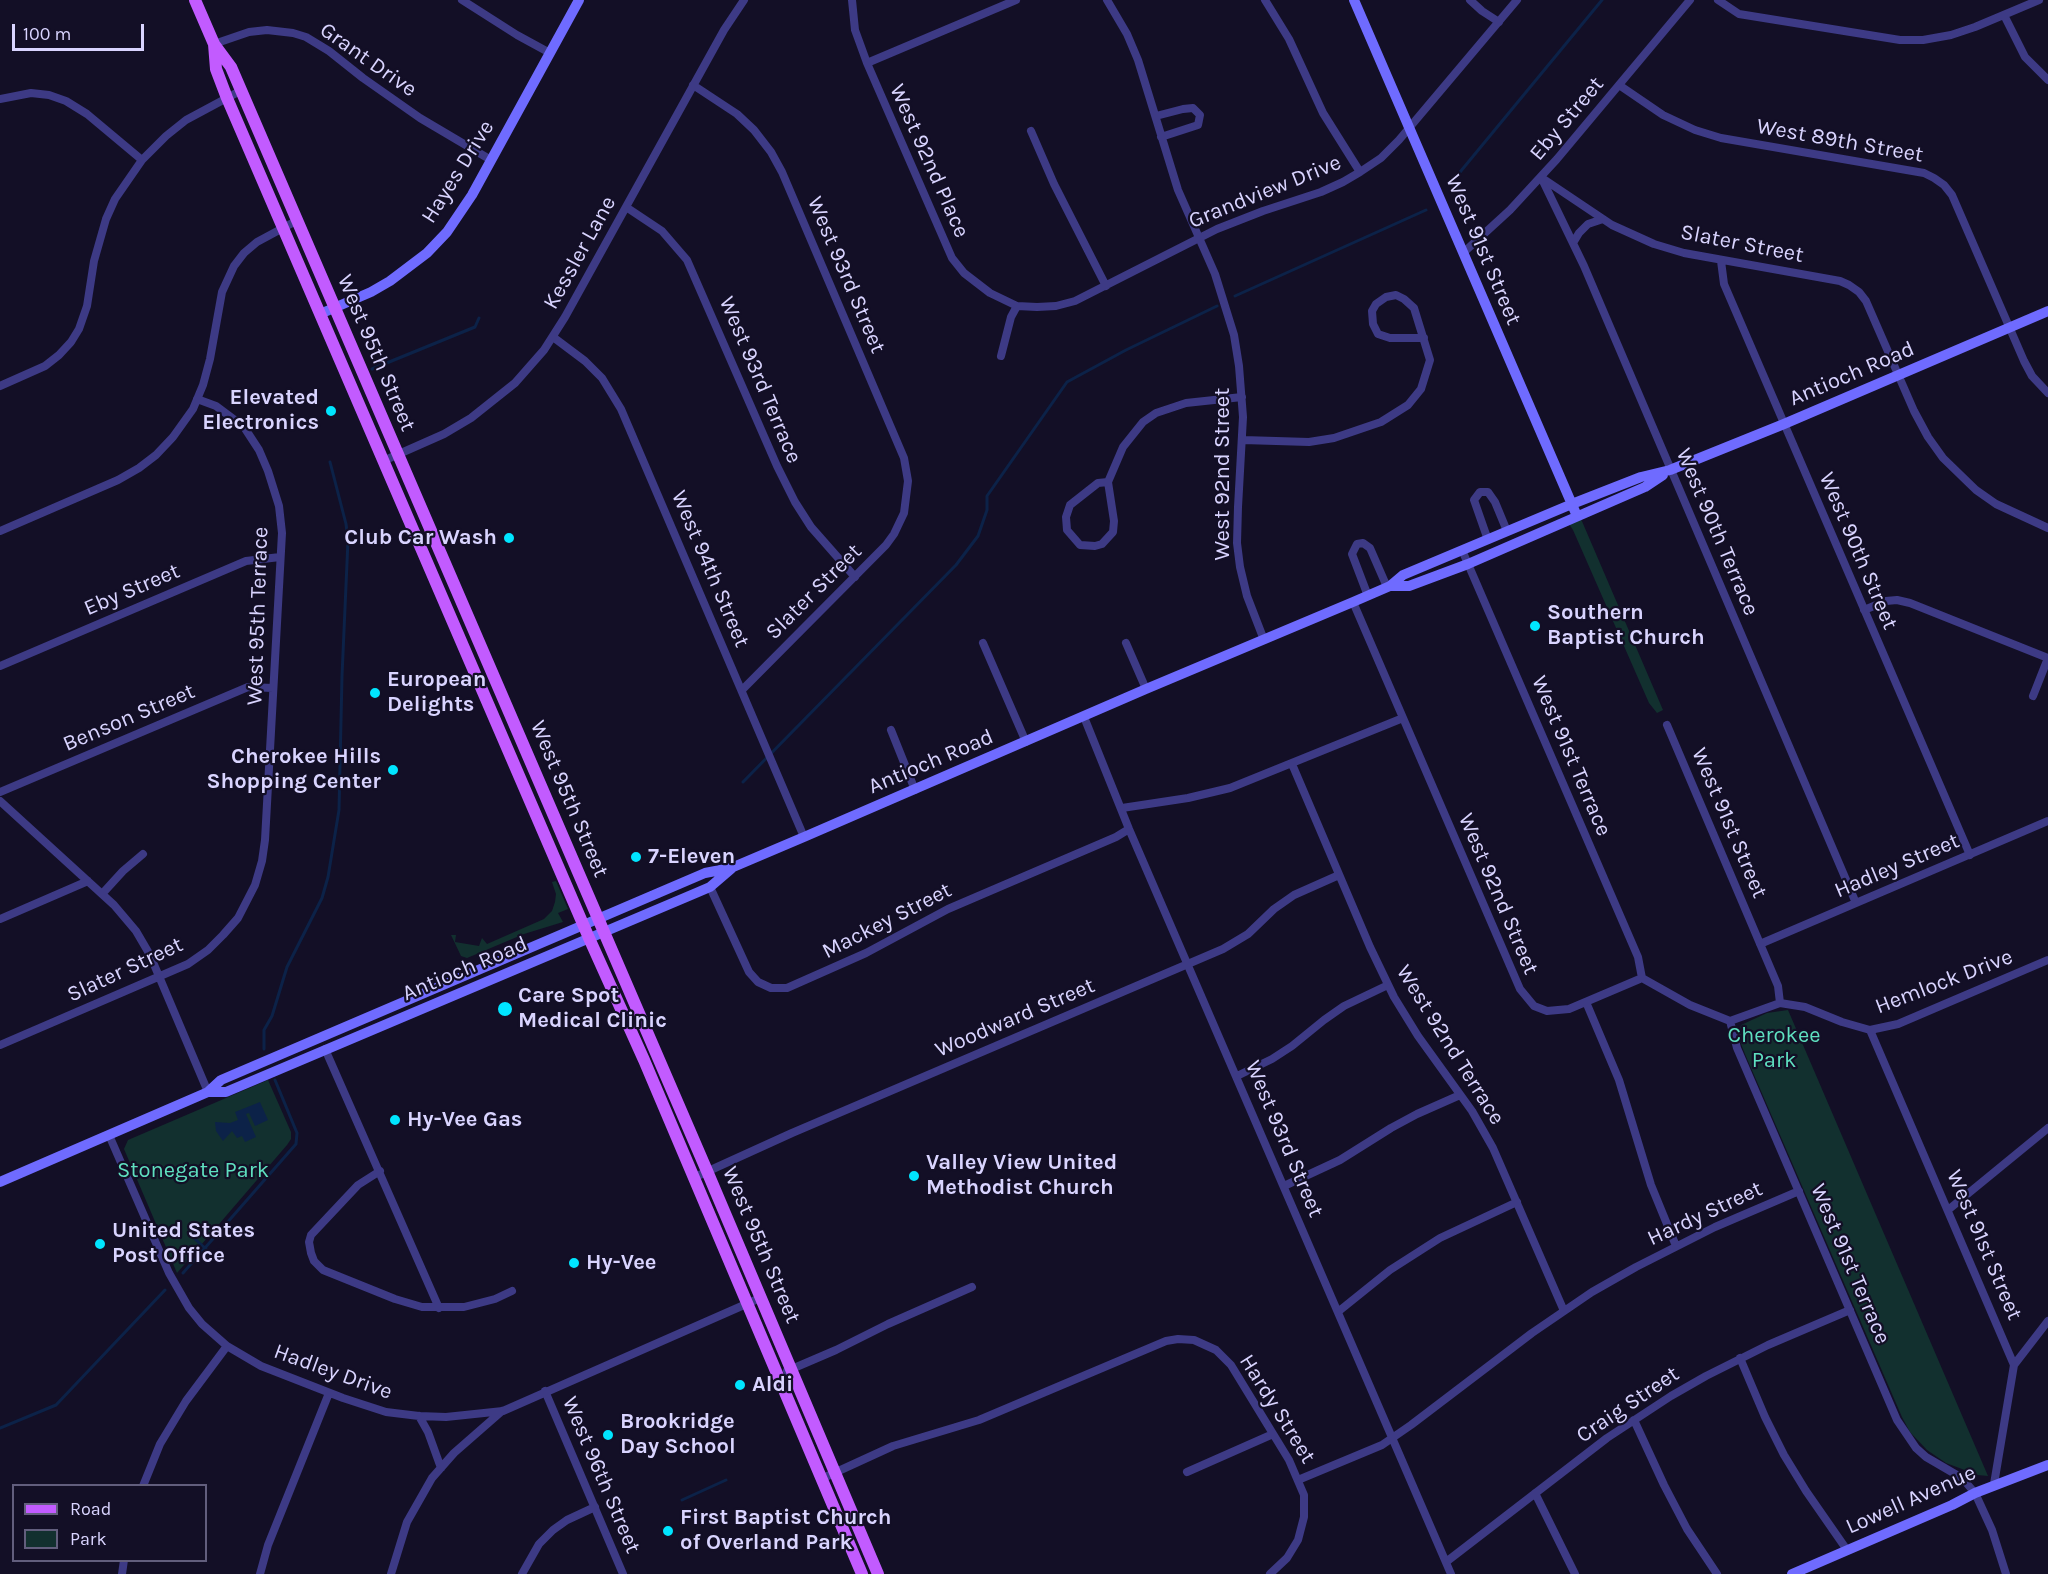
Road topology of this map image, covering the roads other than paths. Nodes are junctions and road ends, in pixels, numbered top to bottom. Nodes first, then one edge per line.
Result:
1 (195, 0) edge
2 (462, 0) edge
3 (579, 0) edge
4 (744, 0) edge
5 (852, 0) edge
6 (1016, 0) edge
7 (1107, 0) edge
8 (1265, 0) edge
9 (1354, 0) edge
10 (1470, 0) edge
11 (1517, 0) edge
12 (1690, 0) edge
13 (1718, 0) edge
14 (2039, 0) edge
15 (2004, 15) junction
16 (1499, 22) junction
17 (214, 44) junction
18 (550, 53) junction
19 (867, 63) junction
20 (2048, 80) edge
21 (693, 85) junction
22 (1619, 85) junction
23 (240, 91) junction
24 (227, 98) junction
25 (0, 99) edge
26 (1156, 116) junction
27 (1410, 128) junction
28 (1031, 131) dead end
29 (1161, 137) junction
30 (142, 160) junction
31 (492, 160) junction
32 (1360, 172) junction
33 (1541, 177) junction
34 (626, 207) junction
35 (1603, 219) junction
36 (296, 221) junction
37 (282, 228) junction
38 (1199, 238) junction
39 (1573, 243) junction
40 (1463, 253) junction
41 (1721, 261) junction
42 (1106, 286) junction
43 (1017, 306) junction
44 (334, 308) junction
45 (2048, 311) edge
46 (320, 314) junction
47 (2010, 327) junction
48 (553, 337) junction
49 (1424, 338) junction
50 (1001, 356) dead end
51 (1899, 376) junction
52 (0, 386) edge
53 (2048, 393) edge
54 (1242, 397) junction
55 (197, 399) junction
56 (1784, 424) junction
57 (1243, 440) junction
58 (398, 455) junction
59 (383, 461) junction
60 (1670, 470) junction
61 (1108, 482) junction
62 (1572, 504) junction
63 (904, 513) joint
64 (1577, 516) junction
65 (2048, 528) edge
66 (0, 531) edge
67 (1507, 531) junction
68 (1488, 540) junction
69 (1462, 550) junction
70 (280, 557) junction
71 (1468, 564) junction
72 (855, 577) junction
73 (1388, 587) junction
74 (1368, 596) junction
75 (1353, 603) junction
76 (1864, 610) junction
77 (1264, 640) junction
78 (983, 643) dead end
79 (1126, 643) dead end
80 (2048, 658) edge
81 (0, 666) edge
82 (273, 688) junction
83 (1146, 689) junction
84 (742, 690) junction
85 (2033, 696) dead end
86 (1084, 717) junction
87 (1403, 717) junction
88 (1667, 725) dead end
89 (891, 730) dead end
90 (1026, 742) junction
91 (1292, 764) junction
92 (915, 790) junction
93 (0, 792) edge
94 (268, 798) joint
95 (0, 801) edge
96 (1122, 808) junction
97 (2048, 821) edge
98 (1129, 829) junction
99 (804, 837) junction
100 (143, 854) dead end
101 (1970, 855) junction
102 (731, 868) junction
103 (1339, 875) junction
104 (88, 881) junction
105 (710, 887) junction
106 (102, 894) junction
107 (1856, 903) junction
108 (598, 918) junction
109 (0, 919) edge
110 (583, 924) junction
111 (604, 932) junction
112 (589, 938) junction
113 (1760, 944) junction
114 (2048, 960) edge
115 (1189, 964) junction
116 (160, 977) junction
117 (1642, 978) junction
118 (1388, 985) junction
119 (1586, 1002) junction
120 (1780, 1003) junction
121 (1730, 1021) junction
122 (1870, 1030) junction
123 (0, 1045) edge
124 (325, 1049) junction
125 (1237, 1076) junction
126 (208, 1092) junction
127 (1460, 1095) junction
128 (2048, 1128) edge
129 (109, 1135) junction
130 (380, 1171) junction
131 (707, 1171) junction
132 (693, 1178) junction
133 (0, 1182) edge
134 (1284, 1186) junction
135 (1799, 1191) junction
136 (1517, 1202) junction
137 (1948, 1210) junction
138 (1676, 1246) junction
139 (972, 1287) dead end
140 (512, 1291) dead end
141 (760, 1298) junction
142 (747, 1304) junction
143 (439, 1308) junction
144 (1850, 1310) junction
145 (1339, 1311) junction
146 (1564, 1311) junction
147 (2048, 1321) edge
148 (227, 1346) junction
149 (1740, 1358) junction
150 (2014, 1365) junction
151 (791, 1369) junction
152 (777, 1375) junction
153 (545, 1391) junction
154 (328, 1393) junction
155 (503, 1411) junction
156 (419, 1416) junction
157 (1634, 1420) junction
158 (1273, 1434) junction
159 (1392, 1438) junction
160 (2048, 1465) edge
161 (441, 1468) junction
162 (836, 1472) junction
163 (1187, 1472) dead end
164 (822, 1479) junction
165 (1298, 1480) junction
166 (143, 1484) edge
167 (1994, 1484) junction
168 (1534, 1492) junction
169 (1975, 1493) junction
170 (595, 1507) junction
171 (1848, 1550) junction
172 (1446, 1562) junction
173 (260, 1574) edge
174 (391, 1574) edge
175 (522, 1574) edge
176 (623, 1574) edge
177 (862, 1574) edge
178 (878, 1574) edge
179 (1270, 1574) edge
180 (1451, 1574) edge
181 (1575, 1574) edge
182 (1717, 1574) edge
183 (1792, 1574) edge
184 (2006, 1574) edge

1 - 17 main road, West 95th Street
2 - 18 street
3 - 18 main road, Hayes Drive
4 - 21 street, Kessler Lane
5 - 19 street, West 92nd Place
6 - 19 street
7 - 26 street, West 92nd Street
8 - 32 street
9 - 27 main road, West 91st Street
10 - 16 street
11 - 16 street, Grandview Drive
12 - 22 street, Eby Street
13 - 15 street
14 - 15 street
15 - 20 street
16 - 27 street, Grandview Drive
17 - 23 main road, West 95th Street
17 - 24 main road, West 95th Street
17 - 31 street, Grant Drive
18 - 31 main road, Hayes Drive
19 - 43 street, West 92nd Place
21 - 34 street, Kessler Lane
21 - 63 street, West 93rd Street
22 - 33 street, Eby Street
22 - 47 street, West 89th Street
23 - 24 street
23 - 36 main road, West 95th Street
24 - 30 street
24 - 37 main road, West 95th Street
25 - 30 street
26 - 29 street, West 92nd Street
26 - 29 street
27 - 32 street, Grandview Drive
27 - 40 main road, West 91st Street
28 - 42 street
29 - 38 street, West 92nd Street
30 - 52 street
31 - 44 main road, Hayes Drive
32 - 38 street, Grandview Drive
33 - 35 street, Slater Street
33 - 39 street, West 90th Terrace
33 - 40 street, Eby Street
34 - 48 street, Kessler Lane
34 - 72 street, West 93rd Terrace
35 - 39 street
35 - 41 street, Slater Street
36 - 37 street
36 - 44 main road, West 95th Street
37 - 46 main road, West 95th Street
37 - 55 street
38 - 42 street, Grandview Drive
38 - 54 street, West 92nd Street
39 - 60 street, West 90th Terrace
40 - 62 main road, West 91st Street
41 - 51 street, Slater Street
41 - 56 street, West 90th Street
42 - 43 street, Grandview Drive
43 - 50 street
44 - 46 main road, Hayes Drive
44 - 58 main road, West 95th Street
45 - 47 main road, Antioch Road
46 - 59 main road, West 95th Street
47 - 51 main road, Antioch Road
47 - 53 street, West 89th Street
48 - 58 street, Kessler Lane
48 - 84 street, West 94th Street
49 - 49 street
49 - 57 street
51 - 56 main road, Antioch Road
51 - 65 street
54 - 57 street, West 92nd Street
54 - 61 street
55 - 66 street
55 - 70 street, West 95th Terrace
56 - 60 main road, Antioch Road
56 - 76 street, West 90th Street
57 - 77 street, West 92nd Street
58 - 59 street, Kessler Lane
58 - 108 main road, West 95th Street
59 - 110 main road, West 95th Street
60 - 62 main road, Antioch Road
60 - 64 main road, Antioch Road
60 - 107 street, West 90th Terrace
61 - 61 street
62 - 64 main road, West 91st Street
62 - 67 main road, Antioch Road
63 - 72 street, Slater Street
64 - 71 main road, Antioch Road
67 - 68 main road, Antioch Road
67 - 68 street
68 - 69 main road, Antioch Road
69 - 71 street, West 91st Terrace
69 - 73 main road, Antioch Road
70 - 81 street, Eby Street
70 - 82 street, West 95th Terrace
71 - 73 main road, Antioch Road
71 - 117 street, West 91st Terrace
72 - 84 street, Slater Street
73 - 74 main road, Antioch Road
73 - 74 street
74 - 75 main road, Antioch Road
75 - 77 main road, Antioch Road
75 - 87 street, West 92nd Street
76 - 80 street
76 - 101 street, West 90th Street
77 - 83 main road, Antioch Road
78 - 90 street
79 - 83 street
80 - 85 street
82 - 93 street, Benson Street
82 - 94 street, West 95th Terrace
83 - 86 main road, Antioch Road
84 - 99 street, West 94th Street
86 - 90 main road, Antioch Road
86 - 96 street, West 93rd Street
87 - 91 street
87 - 119 street, West 92nd Street
88 - 113 street, West 91st Street
89 - 92 street
90 - 92 main road, Antioch Road
91 - 96 street
91 - 103 street, West 92nd Terrace
92 - 99 main road, Antioch Road
94 - 116 street, Slater Street
95 - 104 street
96 - 98 street, West 93rd Street
97 - 101 street, Hadley Street
98 - 105 street, Mackey Street
98 - 115 street, West 93rd Street
99 - 102 main road, Antioch Road
100 - 106 street
101 - 107 street, Hadley Street
102 - 105 main road, Antioch Road
102 - 108 main road, Antioch Road
103 - 115 street, Woodward Street
103 - 118 street, West 92nd Terrace
104 - 106 street
104 - 109 street
105 - 111 main road, Antioch Road
106 - 116 street
107 - 113 street, Hadley Street
108 - 110 main road, Antioch Road
108 - 111 main road, West 95th Street
110 - 112 main road, West 95th Street
110 - 126 main road, Antioch Road
111 - 112 main road, Antioch Road
111 - 131 main road, West 95th Street
112 - 124 main road, Antioch Road
112 - 132 main road, West 95th Street
113 - 120 street, West 91st Street
114 - 122 street, Hemlock Drive
115 - 125 street, West 93rd Street
115 - 131 street, Woodward Street
116 - 123 street, Slater Street
116 - 126 street
117 - 119 street
117 - 121 street
118 - 125 street
118 - 127 street, West 92nd Terrace
119 - 138 street
120 - 121 street
120 - 122 street, Hemlock Drive
121 - 135 street, West 91st Terrace
122 - 137 street, West 91st Street
124 - 126 main road, Antioch Road
124 - 130 street
125 - 134 street, West 93rd Street
126 - 129 main road, Antioch Road
127 - 134 street
127 - 136 street, West 92nd Terrace
128 - 137 street
129 - 133 main road, Antioch Road
129 - 148 street, Hadley Drive
130 - 143 street
130 - 143 street
131 - 132 street, Woodward Street
131 - 141 main road, West 95th Street
132 - 142 main road, West 95th Street
134 - 145 street, West 93rd Street
135 - 138 street, Hardy Street
135 - 144 street, West 91st Terrace
136 - 145 street
136 - 146 street, West 92nd Terrace
137 - 150 street, West 91st Street
138 - 146 street, Hardy Street
139 - 151 street
140 - 143 street
141 - 142 street, Hadley Drive
141 - 151 main road, West 95th Street
142 - 152 main road, West 95th Street
142 - 153 street, Hadley Drive
144 - 149 street, Craig Street
144 - 169 street, West 91st Terrace
145 - 159 street, West 93rd Street
146 - 159 street, Hardy Street
147 - 150 street
148 - 154 street, Hadley Drive
148 - 166 street
149 - 157 street, Craig Street
149 - 171 street
150 - 167 street
151 - 152 street
151 - 162 main road, West 95th Street
152 - 164 main road, West 95th Street
153 - 155 street, Hadley Drive
153 - 170 street, West 96th Street
154 - 156 street, Hadley Drive
154 - 173 street
155 - 156 street, Hadley Drive
155 - 161 street
156 - 161 street
157 - 168 street, Craig Street
157 - 182 street
158 - 162 street, Hardy Street
158 - 163 street
158 - 165 street, Hardy Street
159 - 165 street, Hardy Street
159 - 172 street, West 93rd Street
160 - 167 main road, Lowell Avenue
161 - 174 street
162 - 164 street, Hardy Street
162 - 178 main road, West 95th Street
164 - 177 main road, West 95th Street
165 - 179 street
167 - 169 main road, Lowell Avenue
168 - 172 street, Craig Street
168 - 181 street
169 - 171 main road, Lowell Avenue
169 - 184 street
170 - 175 street
170 - 176 street, West 96th Street
171 - 183 main road, Lowell Avenue
172 - 180 street, West 93rd Street

